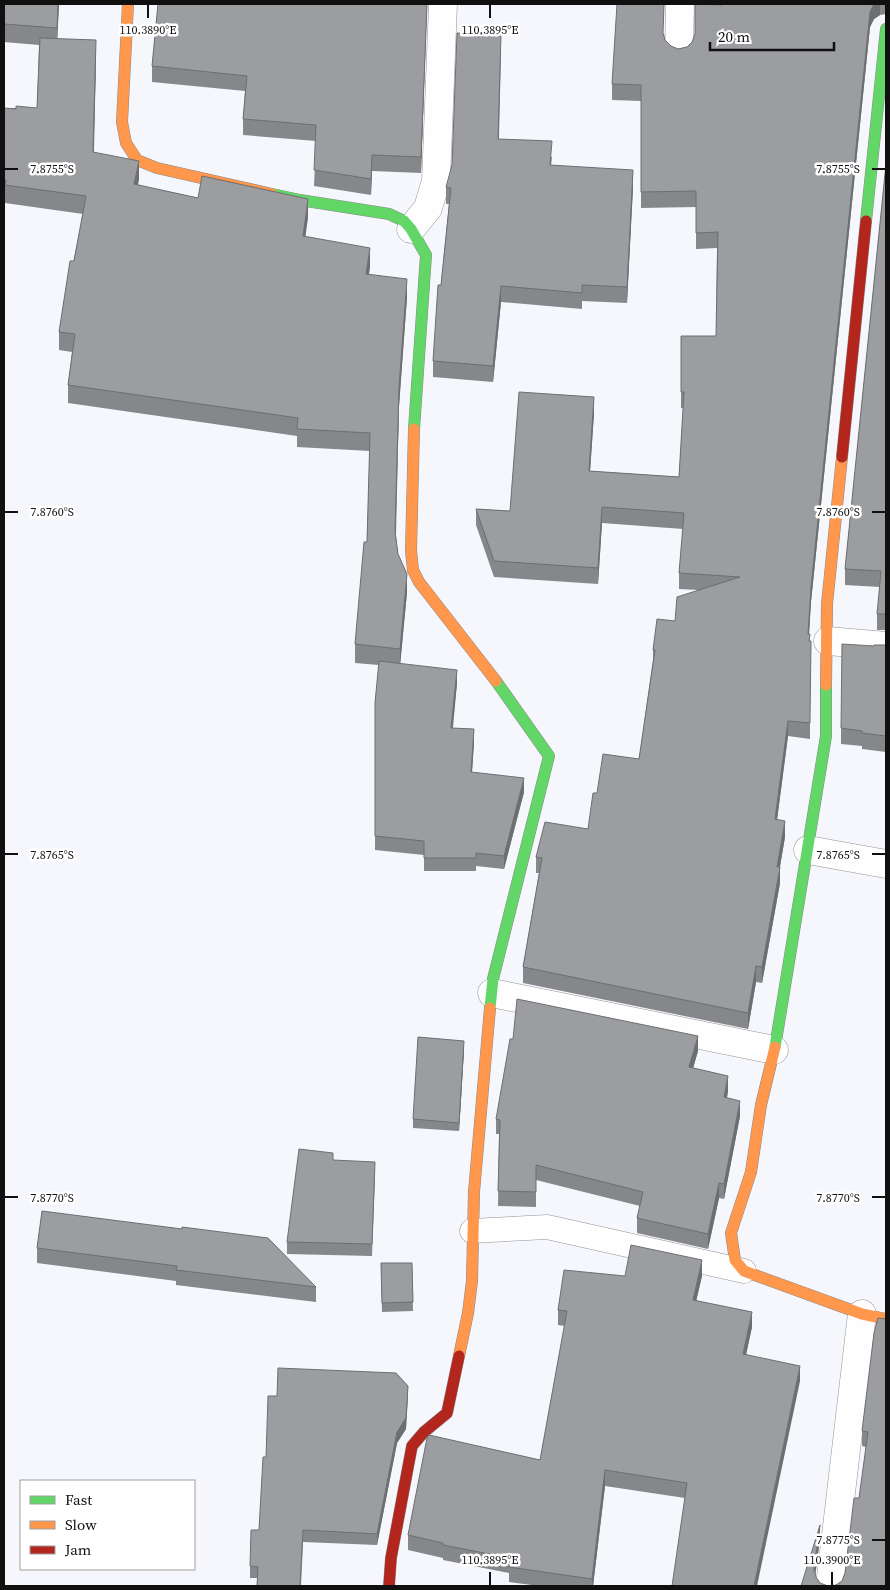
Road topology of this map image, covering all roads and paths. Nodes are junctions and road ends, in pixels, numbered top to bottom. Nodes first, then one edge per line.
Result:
1 (128, 4) edge
2 (443, 4) edge
3 (680, 4) edge
4 (886, 29) edge
5 (679, 49) edge
6 (411, 229) junction
7 (828, 641) junction
8 (886, 646) edge
9 (808, 850) junction
10 (886, 864) edge
11 (492, 993) junction
12 (774, 1050) junction
13 (472, 1231) junction
14 (744, 1271) junction
15 (874, 1316) edge
16 (389, 1586) edge
17 (830, 1586) edge

1 - 6 street
2 - 6 street
3 - 5 street
4 - 7 street
6 - 11 street
7 - 8 street
7 - 9 street
9 - 10 street
9 - 12 street
11 - 12 street
11 - 13 street
12 - 14 street
13 - 14 lane
13 - 16 street
14 - 15 street
15 - 17 street

